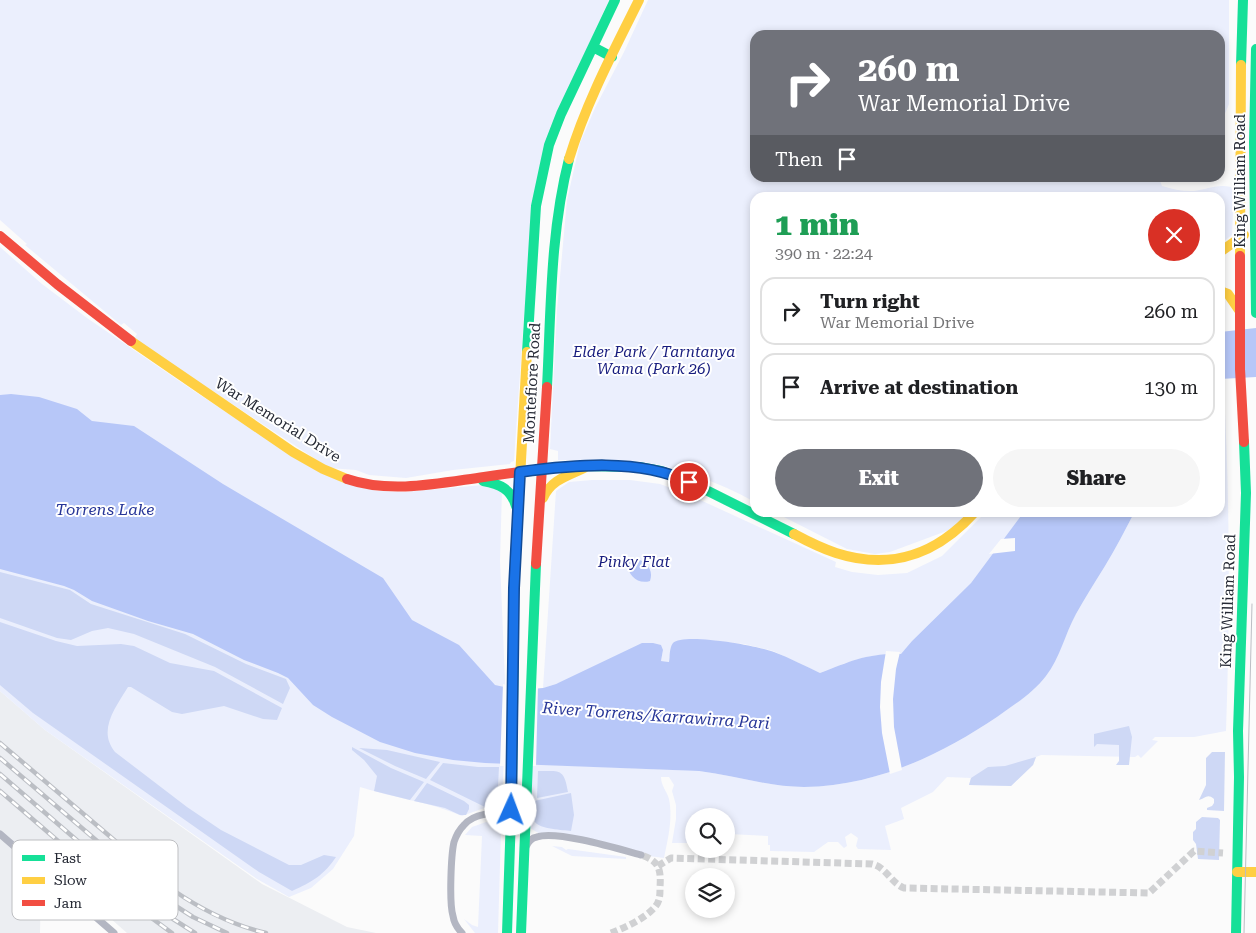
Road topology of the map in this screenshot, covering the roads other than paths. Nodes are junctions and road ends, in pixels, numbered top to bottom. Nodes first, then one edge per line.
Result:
1 (615, 0) edge
2 (639, 0) edge
3 (1243, 0) edge
4 (593, 47) junction
5 (1256, 48) edge
6 (612, 57) junction
7 (1255, 227) edge
8 (0, 236) edge
9 (1240, 238) junction
10 (1225, 248) edge
11 (1256, 258) edge
12 (1225, 293) edge
13 (1240, 311) junction
14 (1256, 312) edge
15 (587, 466) junction
16 (542, 469) junction
17 (520, 472) junction
18 (471, 479) junction
19 (1245, 480) junction
20 (1256, 480) edge
21 (540, 511) junction
22 (750, 512) edge
23 (759, 517) edge
24 (970, 517) edge
25 (517, 519) junction
26 (511, 813) junction
27 (526, 820) junction
28 (0, 834) edge
29 (545, 836) junction
30 (12, 844) edge
31 (525, 850) junction
32 (641, 855) tunnel mouth
33 (1237, 872) junction
34 (1256, 872) edge
35 (99, 920) edge
36 (114, 933) edge
37 (462, 933) edge
38 (507, 933) edge
39 (520, 933) edge
40 (1236, 933) edge

1 - 4 main road, Montefiore Road
2 - 6 main road, Montefiore Road
3 - 9 main road, King William Road
4 - 6 main road
4 - 17 main road, Montefiore Road
5 - 7 main road, King William Road
6 - 16 main road, Montefiore Road
7 - 9 main road
7 - 11 main road, King William Road
8 - 18 main road, War Memorial Drive
9 - 10 main road
9 - 13 main road, King William Road
11 - 14 main road, King William Road
12 - 13 main road
13 - 19 main road, King William Road
15 - 16 main road, War Memorial Drive
15 - 21 main road
15 - 22 main road, War Memorial Drive
16 - 17 main road, War Memorial Drive
16 - 21 main road, Montefiore Road
17 - 18 main road, War Memorial Drive
17 - 25 main road, Montefiore Road
18 - 25 main road
19 - 20 main road
19 - 33 main road, King William Road
21 - 27 main road, Montefiore Road
23 - 24 main road, War Memorial Drive
25 - 26 main road, Montefiore Road
26 - 37 street
26 - 38 main road, Montefiore Road
27 - 29 street
27 - 31 main road, Montefiore Road
28 - 30 street
29 - 31 street
29 - 32 street
31 - 39 main road, Montefiore Road
33 - 34 main road
33 - 40 main road, King William Road
35 - 36 street

